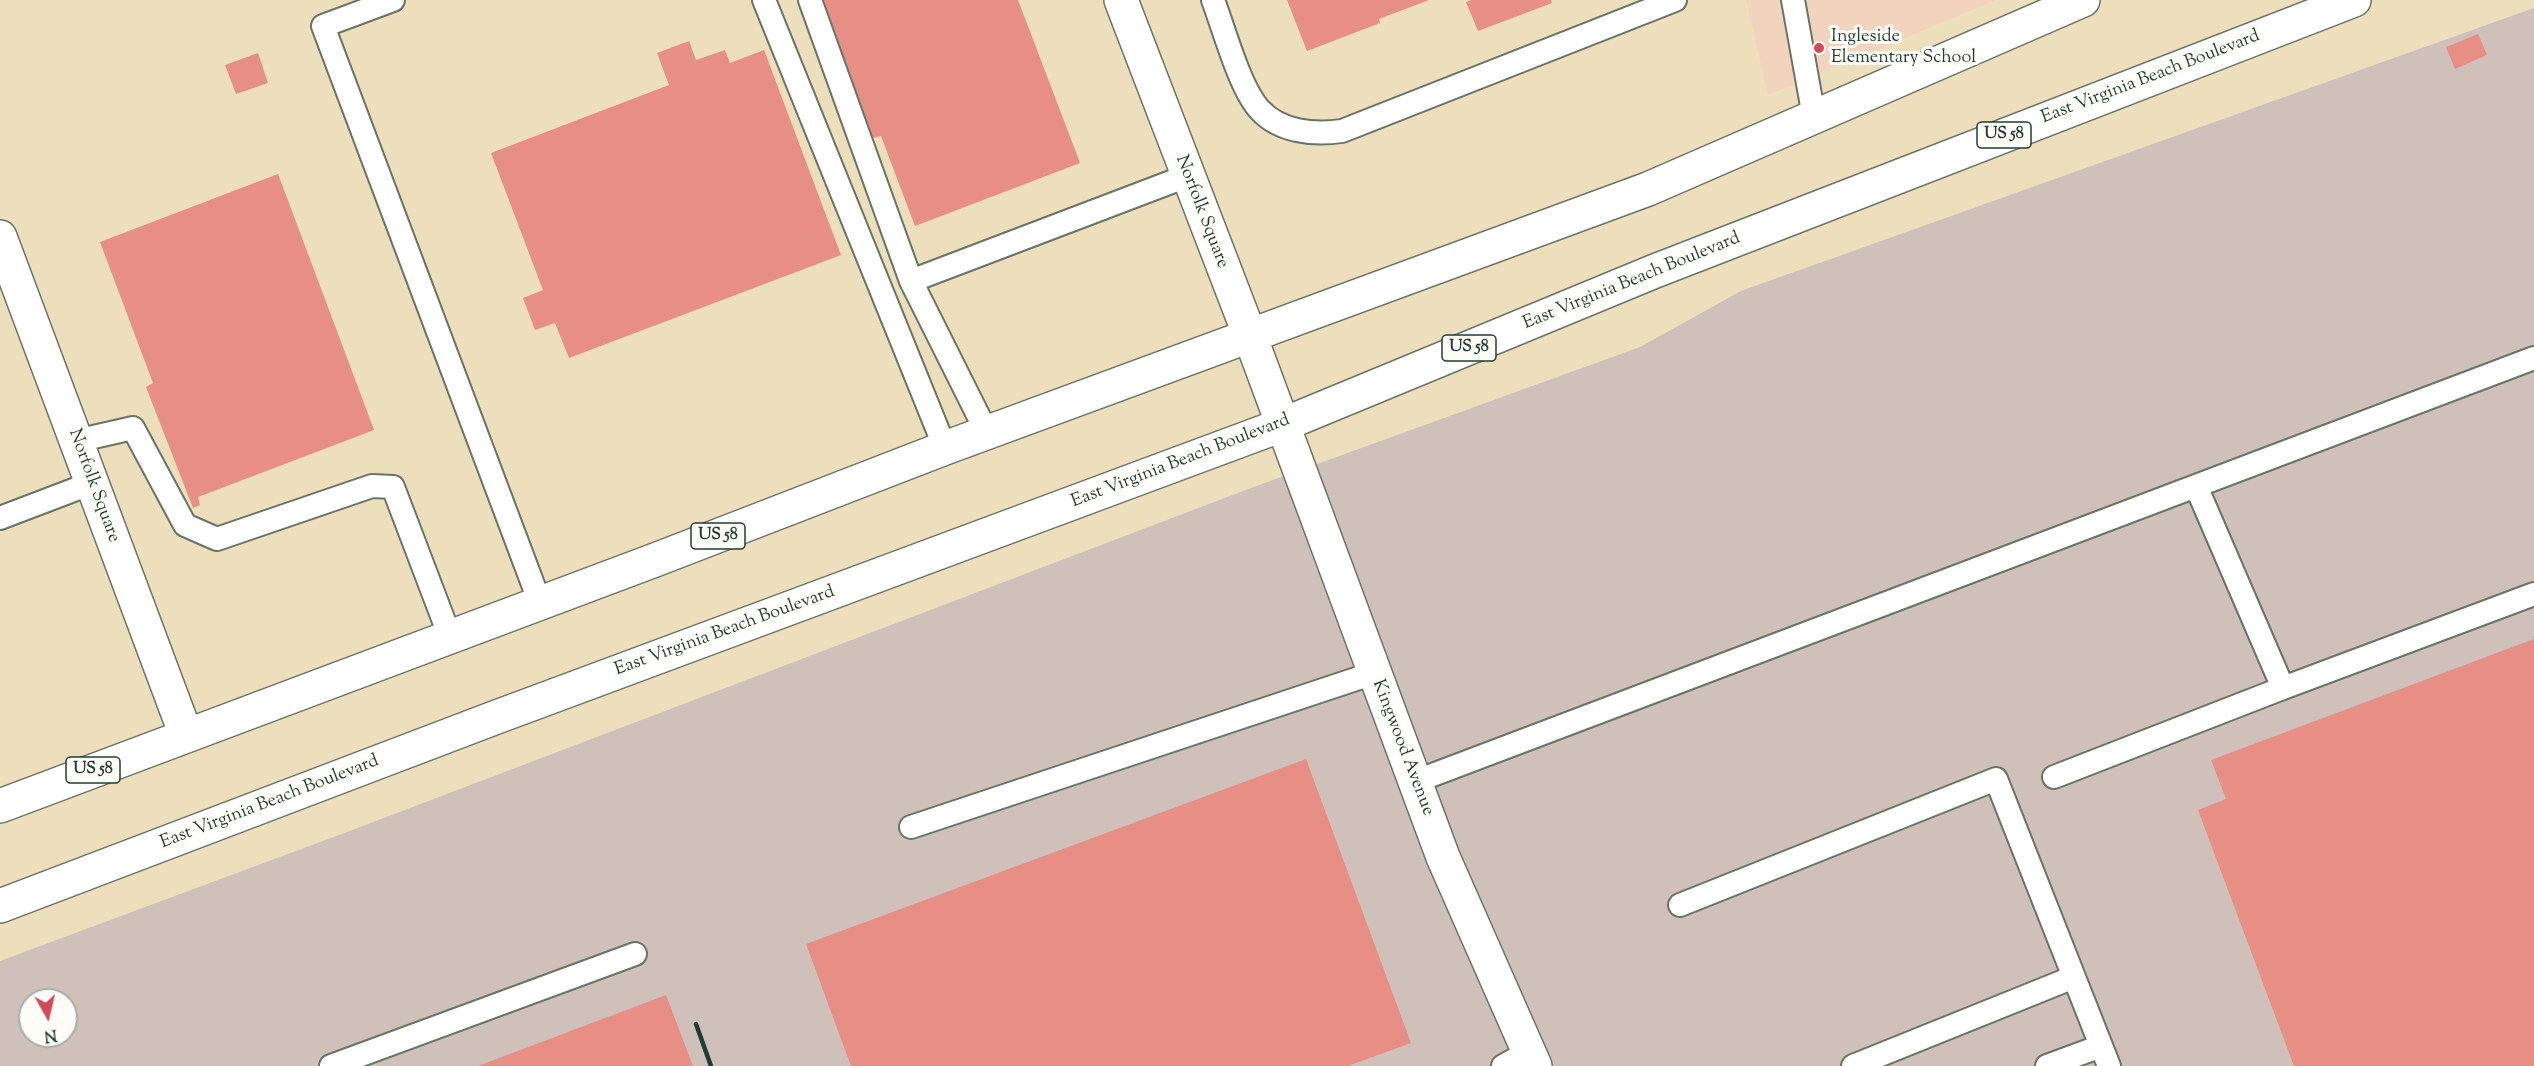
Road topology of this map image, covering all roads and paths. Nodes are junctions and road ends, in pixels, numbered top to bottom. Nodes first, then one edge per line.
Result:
1 (393, 0) edge
2 (764, 0) edge
3 (810, 0) edge
4 (1121, 0) edge
5 (1213, 0) edge
6 (1675, 0) edge
7 (1793, 0) edge
8 (2083, 0) edge
9 (2354, 0) edge
10 (1814, 117) junction
11 (1187, 176) junction
12 (0, 237) edge
13 (911, 281) junction
14 (1250, 336) junction
15 (2534, 358) edge
16 (1282, 425) junction
17 (987, 433) junction
18 (76, 441) junction
19 (945, 448) junction
20 (92, 483) junction
21 (2196, 486) junction
22 (0, 518) edge
23 (2534, 594) edge
24 (540, 603) junction
25 (450, 637) junction
26 (1374, 673) junction
27 (2283, 688) junction
28 (186, 735) junction
29 (2054, 777) dead end
30 (1414, 782) junction
31 (0, 806) edge
32 (911, 827) dead end
33 (1680, 905) dead end
34 (0, 906) edge
35 (634, 954) dead end
36 (2074, 977) junction
37 (2105, 1056) edge
38 (1522, 1061) edge
39 (331, 1066) edge
40 (1853, 1066) edge
41 (2047, 1066) edge

1 - 24 lane
2 - 19 lane
3 - 13 lane
4 - 11 main road, Norfolk Square
5 - 6 lane
7 - 10 lane
8 - 10 main road, US 58
9 - 16 main road, East Virginia Beach Boulevard / US 58
10 - 14 main road, US 58
11 - 13 lane
11 - 14 main road, Norfolk Square
12 - 18 main road, Norfolk Square
13 - 17 lane
14 - 16 main road, Norfolk Square
14 - 17 main road, US 58
15 - 21 lane
16 - 26 main road, Kingwood Avenue
16 - 34 main road, East Virginia Beach Boulevard / US 58
17 - 19 main road, US 58
18 - 20 main road, Norfolk Square
18 - 25 lane
19 - 24 main road, US 58
20 - 22 lane
20 - 28 main road, Norfolk Square
21 - 27 lane
21 - 30 lane
23 - 27 lane
24 - 25 main road, US 58
25 - 28 main road, US 58
26 - 30 main road, Kingwood Avenue
26 - 32 lane
27 - 29 lane
28 - 31 main road, US 58
30 - 38 main road, Kingwood Avenue
33 - 36 lane
35 - 39 lane
36 - 37 lane
36 - 40 lane
37 - 41 lane

